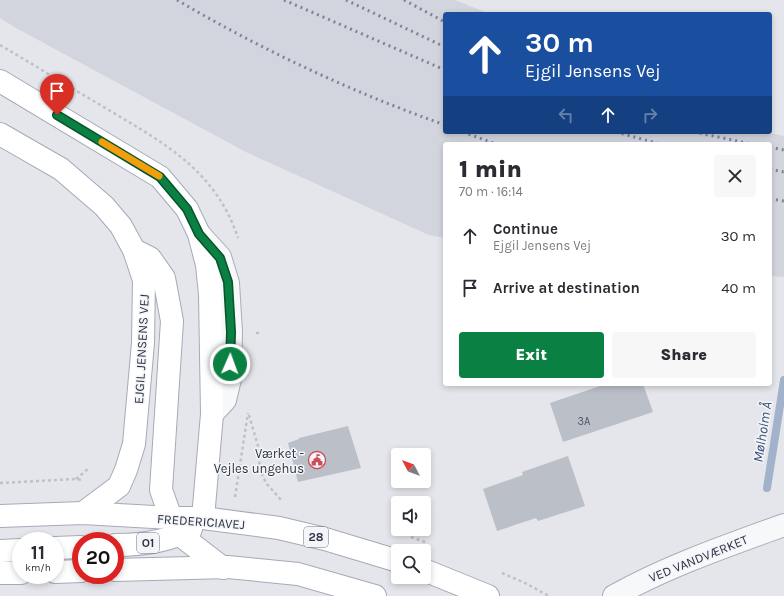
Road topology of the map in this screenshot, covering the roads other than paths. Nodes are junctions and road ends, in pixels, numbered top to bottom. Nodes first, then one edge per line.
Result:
1 (0, 81) edge
2 (0, 134) edge
3 (134, 250) junction
4 (83, 513) junction
5 (0, 516) edge
6 (203, 518) junction
7 (784, 525) edge
8 (175, 527) junction
9 (124, 544) edge
10 (12, 550) edge
11 (0, 551) edge
12 (391, 559) edge
13 (223, 568) junction
14 (124, 570) edge
15 (0, 573) edge
16 (12, 573) edge
17 (431, 573) edge
18 (375, 596) edge
19 (488, 596) edge
20 (614, 596) edge

1 - 6 main road
2 - 3 main road, EJGIL JENSENS VEJ
3 - 4 main road, EJGIL JENSENS VEJ
3 - 8 main road
4 - 5 main road, FREDERICIAVEJ / 28
4 - 8 main road, FREDERICIAVEJ / 28
6 - 8 main road, FREDERICIAVEJ / 28
6 - 12 main road, FREDERICIAVEJ / 28
7 - 20 street, VED VANDVÆRKET
8 - 9 main road, O1
8 - 13 main road
10 - 11 main road
13 - 14 main road
13 - 18 main road
15 - 16 main road
17 - 19 main road

